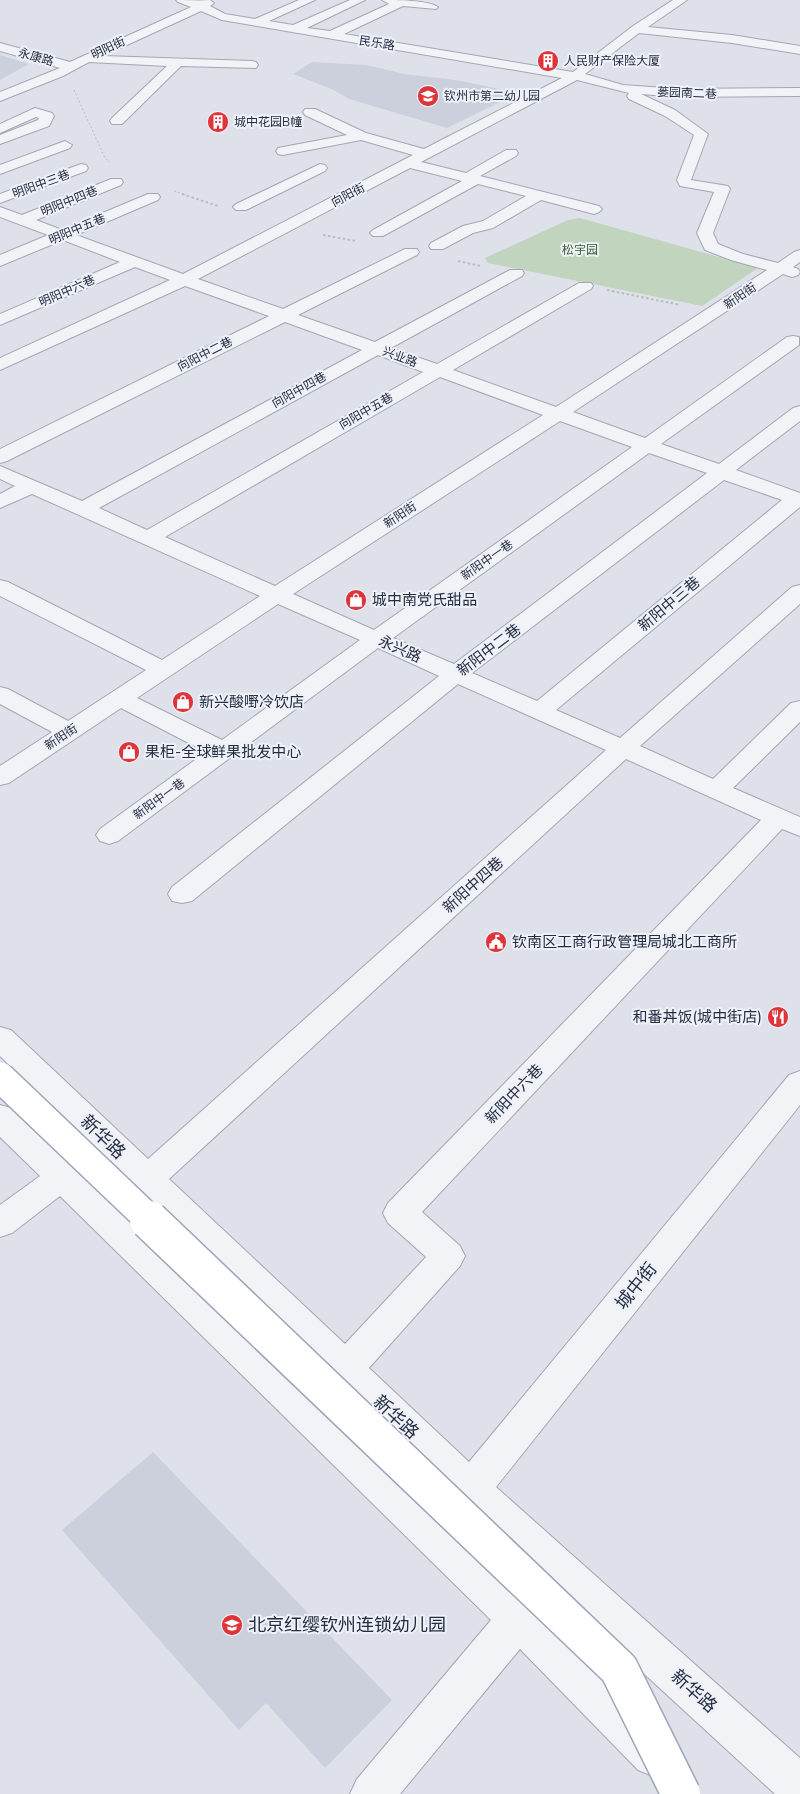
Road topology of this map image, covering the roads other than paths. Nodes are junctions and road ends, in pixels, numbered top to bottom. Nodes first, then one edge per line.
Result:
1 (182, 0) edge
2 (217, 0) edge
3 (308, 0) edge
4 (359, 0) edge
5 (388, 0) edge
6 (682, 0) edge
7 (403, 1) edge
8 (201, 6) junction
9 (246, 7) dead end
10 (432, 7) dead end
11 (222, 17) junction
12 (256, 23) junction
13 (294, 29) junction
14 (637, 29) junction
15 (746, 29) dead end
16 (330, 36) junction
17 (732, 39) junction
18 (0, 47) edge
19 (800, 50) edge
20 (86, 59) junction
21 (178, 62) junction
22 (252, 66) dead end
23 (72, 67) junction
24 (575, 76) junction
25 (621, 89) junction
26 (800, 92) edge
27 (0, 97) edge
28 (310, 112) dead end
29 (117, 121) dead end
30 (0, 129) edge
31 (361, 136) junction
32 (0, 140) edge
33 (65, 146) dead end
34 (283, 151) dead end
35 (427, 154) junction
36 (409, 163) junction
37 (524, 164) dead end
38 (81, 168) dead end
39 (0, 170) edge
40 (320, 175) dead end
41 (471, 179) junction
42 (116, 182) dead end
43 (338, 186) dead end
44 (356, 191) junction
45 (539, 195) junction
46 (153, 197) dead end
47 (0, 199) edge
48 (241, 207) dead end
49 (594, 209) dead end
50 (0, 212) edge
51 (22, 220) junction
52 (378, 233) dead end
53 (63, 235) junction
54 (437, 246) dead end
55 (410, 252) dead end
56 (800, 255) edge
57 (0, 261) edge
58 (134, 262) junction
59 (780, 268) junction
60 (516, 273) dead end
61 (800, 275) edge
62 (184, 280) junction
63 (585, 286) dead end
64 (283, 316) junction
65 (0, 320) edge
66 (793, 341) dead end
67 (376, 349) junction
68 (0, 365) edge
69 (437, 370) junction
70 (800, 412) edge
71 (558, 414) junction
72 (648, 446) junction
73 (0, 457) edge
74 (0, 472) edge
75 (721, 472) junction
76 (31, 486) junction
77 (800, 500) edge
78 (0, 502) edge
79 (82, 508) junction
80 (148, 538) junction
81 (0, 587) edge
82 (800, 592) edge
83 (276, 595) junction
84 (376, 639) junction
85 (162, 670) junction
86 (456, 674) junction
87 (0, 694) edge
88 (119, 698) junction
89 (800, 708) edge
90 (540, 711) junction
91 (69, 731) junction
92 (623, 748) junction
93 (224, 751) junction
94 (0, 777) edge
95 (717, 789) junction
96 (789, 822) edge
97 (109, 835) dead end
98 (182, 894) dead end
99 (0, 1038) edge
100 (0, 1077) edge
101 (800, 1083) edge
102 (0, 1117) edge
103 (62, 1177) junction
104 (147, 1180) junction
105 (0, 1223) edge
106 (345, 1369) junction
107 (471, 1489) junction
108 (519, 1619) junction
109 (800, 1787) edge
110 (372, 1794) edge
111 (681, 1794) edge
112 (691, 1794) edge

1 - 8 street, 民乐路
2 - 8 street, 明阳街
3 - 12 street
4 - 13 street
5 - 7 street
6 - 14 street, 向阳街
7 - 10 street
7 - 16 street
8 - 11 street, 民乐路
8 - 20 street, 明阳街
9 - 11 street
11 - 12 street, 民乐路
12 - 13 street, 民乐路
13 - 16 street, 民乐路
14 - 17 street
14 - 24 street, 向阳街
15 - 17 street
16 - 24 street, 民乐路
17 - 19 street
18 - 23 street, 永康路
20 - 21 street
20 - 23 street, 明阳街
21 - 22 street
21 - 29 street
23 - 27 street, 明阳街
24 - 25 street, 蒌园南二巷
24 - 35 street, 向阳街
25 - 26 street, 蒌园南二巷
25 - 59 street
28 - 31 street
30 - 32 street
31 - 34 street
31 - 35 street
33 - 39 street
35 - 36 street, 向阳街
36 - 41 street
36 - 44 street, 向阳街
37 - 41 street
38 - 47 street, 明阳中三巷
40 - 48 street
41 - 45 street
41 - 52 street
42 - 51 street, 明阳中四巷
43 - 44 street
44 - 62 street, 向阳街
45 - 49 street
45 - 54 street
46 - 53 street, 明阳中五巷
50 - 51 street, 兴业路
51 - 53 street, 兴业路
53 - 57 street, 明阳中五巷
53 - 58 street, 兴业路
55 - 64 street, 向阳中二巷
56 - 59 street, 新阳街
58 - 62 street, 兴业路
58 - 65 street, 明阳中六巷
59 - 61 street
59 - 71 street, 新阳街
60 - 67 street, 向阳中四巷
62 - 64 street, 兴业路
62 - 68 street, 向阳街
63 - 69 street, 向阳中五巷
64 - 67 street, 兴业路
64 - 73 street, 向阳中二巷
66 - 72 street, 新阳中一巷
67 - 69 street, 兴业路
67 - 79 street, 向阳中四巷
69 - 71 street, 兴业路
69 - 80 street, 向阳中五巷
70 - 75 street, 新阳中二巷
71 - 72 street, 兴业路
71 - 83 street, 新阳街
72 - 75 street, 兴业路
72 - 84 street, 新阳中一巷
74 - 76 street, 永兴路
75 - 77 street, 兴业路
75 - 86 street, 新阳中二巷
76 - 78 street
76 - 79 street, 永兴路
77 - 90 street, 新阳中三巷
79 - 80 street, 永兴路
80 - 83 street, 永兴路
81 - 85 street
82 - 92 street, 新阳中四巷
83 - 84 street, 永兴路
83 - 85 street, 新阳街
84 - 86 street, 永兴路
84 - 93 street, 新阳中一巷
85 - 88 street, 新阳街
86 - 90 street, 永兴路
86 - 98 street, 新阳中二巷
87 - 91 street
88 - 91 street, 新阳街
88 - 93 street
89 - 95 street
90 - 92 street, 永兴路
91 - 94 street, 新阳街
92 - 95 street, 永兴路
92 - 104 street, 新阳中四巷
93 - 97 street, 新阳中一巷
95 - 96 street, 永兴路
96 - 106 street, 新阳中六巷
99 - 104 street, 新华路
100 - 111 main road, bridge
101 - 107 street, 城中街
102 - 103 street
103 - 105 street
103 - 108 street
104 - 106 street, 新华路
106 - 107 street, 新华路
107 - 109 street, 新华路
108 - 110 street
108 - 112 street

